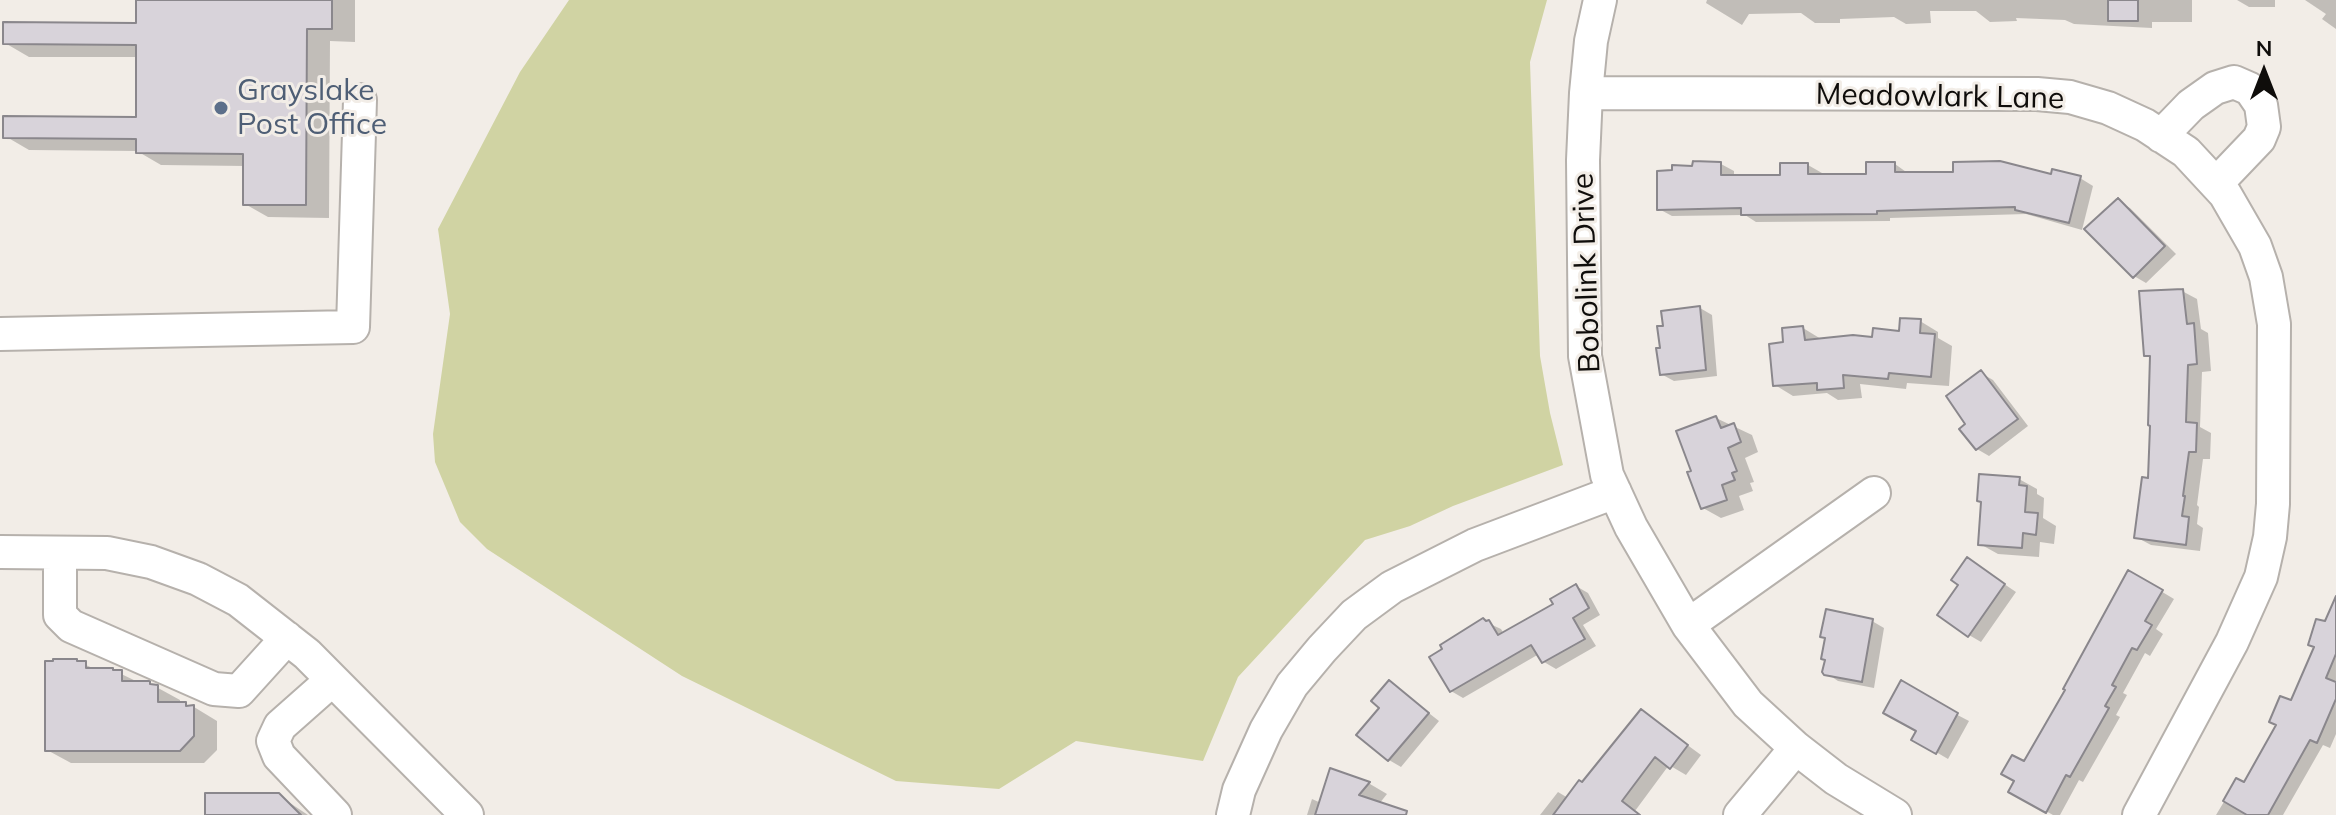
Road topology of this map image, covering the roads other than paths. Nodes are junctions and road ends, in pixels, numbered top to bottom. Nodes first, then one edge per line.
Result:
1 (1600, 0) edge
2 (1586, 93) junction
3 (360, 100) dead end
4 (2161, 136) junction
5 (2216, 184) junction
6 (0, 334) edge
7 (1615, 492) junction
8 (1874, 493) dead end
9 (0, 552) edge
10 (60, 553) junction
11 (1688, 625) junction
12 (287, 638) junction
13 (332, 680) junction
14 (1796, 748) junction
15 (335, 815) edge
16 (467, 815) edge
17 (1233, 815) edge
18 (1740, 815) edge
19 (1895, 815) edge
20 (2139, 815) edge

1 - 2 street, Bobolink Drive
2 - 4 street, Meadowlark Lane
2 - 7 street, Bobolink Drive
3 - 6 street
4 - 5 street, Meadowlark Lane
4 - 5 street
5 - 20 street, Meadowlark Lane
7 - 11 street, Bobolink Drive
7 - 17 street
8 - 11 street
9 - 10 street
10 - 12 street
10 - 12 street
11 - 14 street, Bobolink Drive
12 - 13 street
13 - 15 street
13 - 16 street
14 - 18 street
14 - 19 street, Bobolink Drive

